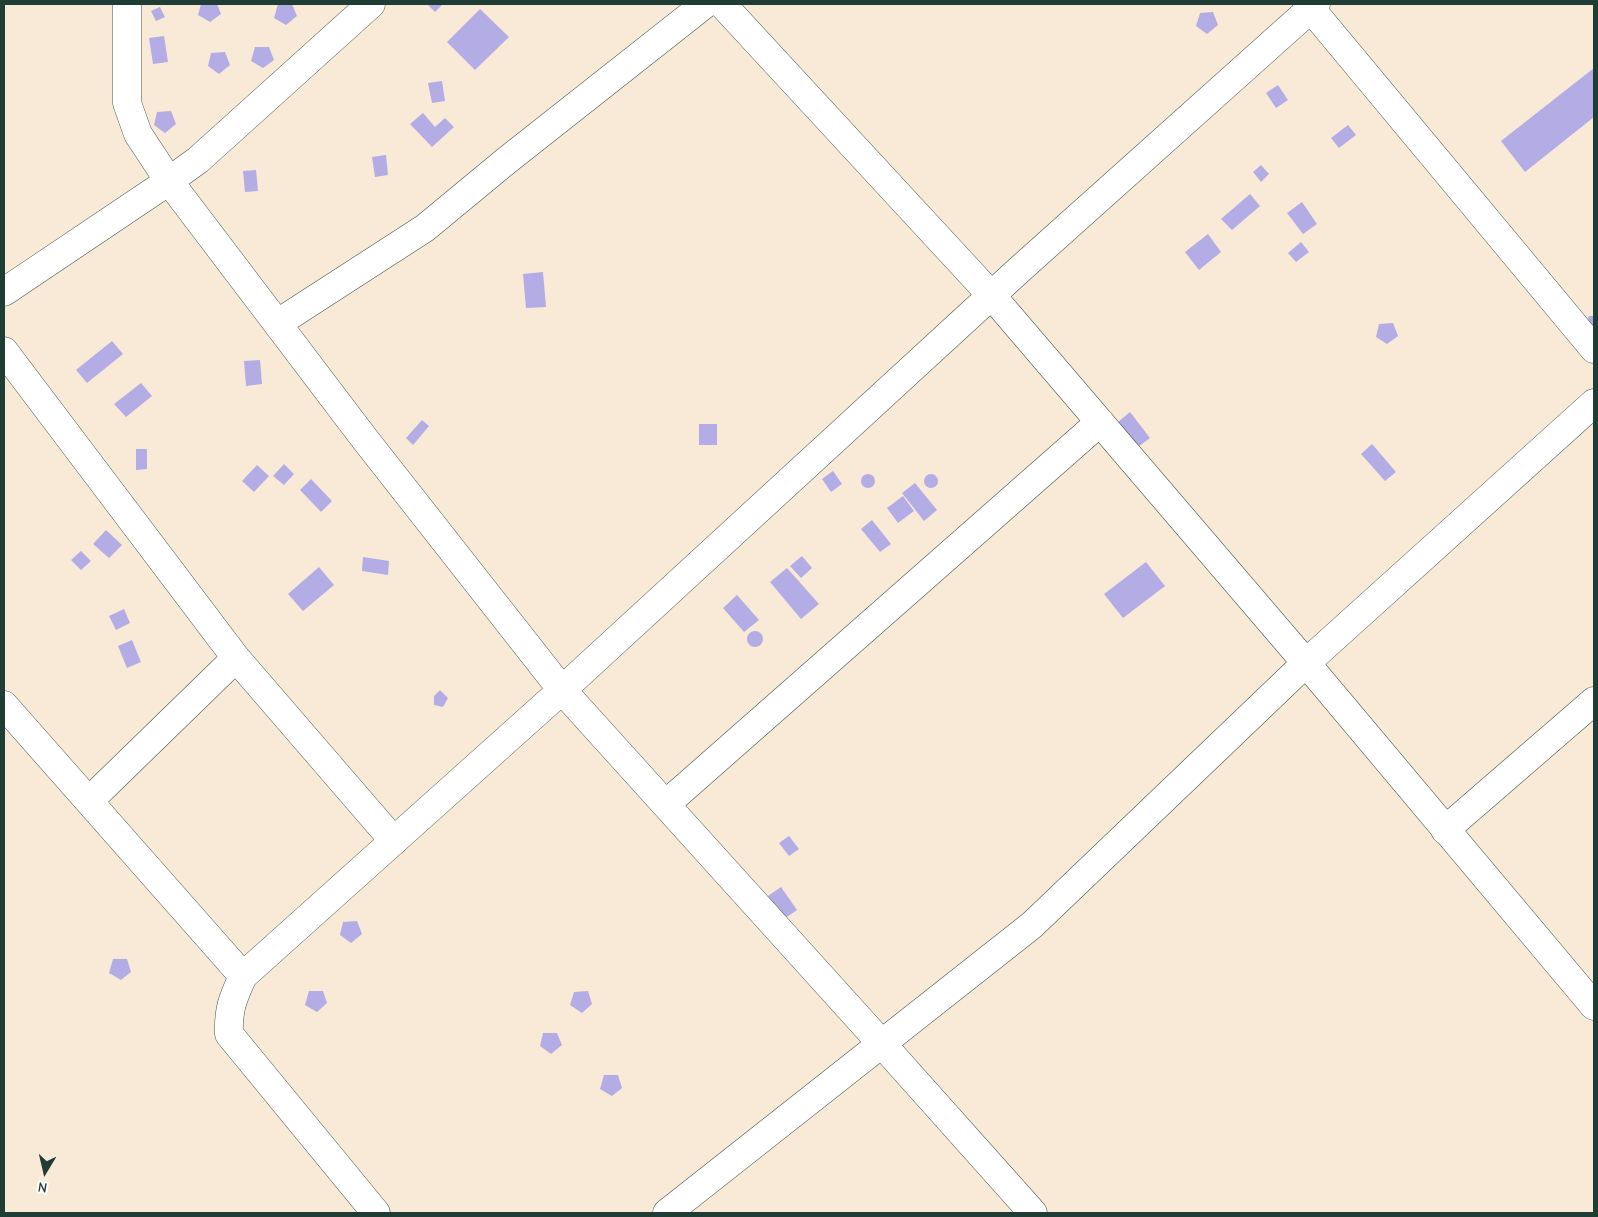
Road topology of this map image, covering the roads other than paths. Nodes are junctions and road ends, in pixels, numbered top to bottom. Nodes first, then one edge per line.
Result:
1 (126, 4) edge
2 (371, 4) edge
3 (706, 4) edge
4 (722, 4) edge
5 (1311, 5) edge
6 (169, 181) junction
7 (4, 292) edge
8 (992, 296) junction
9 (278, 323) junction
10 (1594, 348) edge
11 (4, 351) edge
12 (1594, 404) edge
13 (1100, 422) junction
14 (236, 658) junction
15 (1306, 663) junction
16 (562, 690) junction
17 (1594, 701) edge
18 (4, 705) edge
19 (89, 801) junction
20 (666, 804) junction
21 (1445, 830) junction
22 (394, 841) junction
23 (243, 976) junction
24 (1594, 1006) edge
25 (882, 1044) junction
26 (376, 1213) edge
27 (667, 1213) edge
28 (1033, 1213) edge

1 - 6 street
2 - 6 street
3 - 9 street
4 - 8 street
5 - 8 street
5 - 10 street
6 - 7 street
6 - 9 street
8 - 13 street
8 - 16 street
9 - 16 street
11 - 14 street
12 - 15 street
13 - 15 street
13 - 20 street
14 - 19 street
14 - 22 street
15 - 21 street
15 - 25 street
16 - 20 street
16 - 22 street
17 - 21 street
18 - 19 street
19 - 23 street
20 - 25 street
21 - 24 street
22 - 23 street
23 - 26 street
25 - 27 street
25 - 28 street

